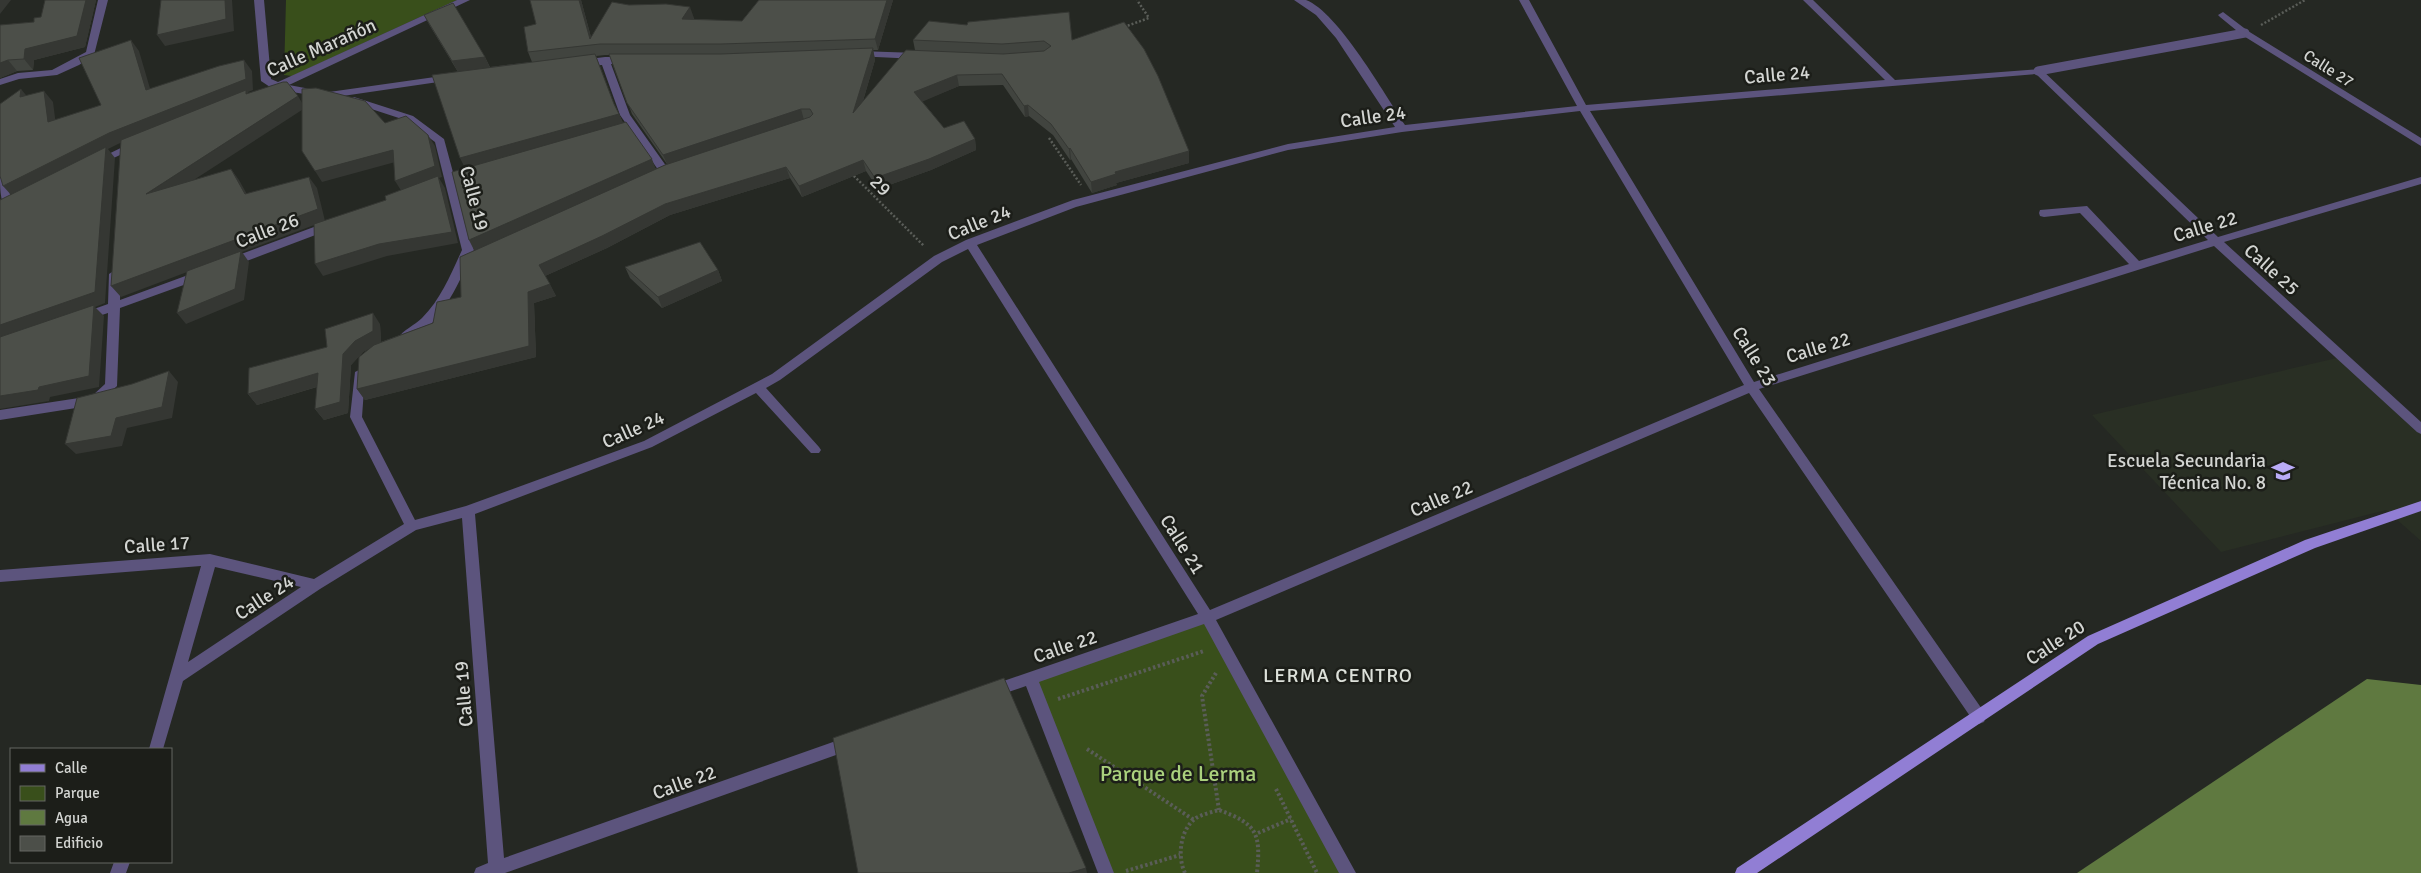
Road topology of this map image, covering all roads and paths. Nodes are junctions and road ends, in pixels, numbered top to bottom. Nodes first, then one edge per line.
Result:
1 (103, 0) edge
2 (465, 0) edge
3 (1137, 0) edge
4 (1299, 0) edge
5 (1524, 0) edge
6 (1808, 0) edge
7 (2305, 0) edge
8 (257, 2) edge
9 (2223, 15) dead end
10 (1123, 28) edge
11 (2245, 33) junction
12 (847, 54) edge
13 (932, 57) edge
14 (605, 60) junction
15 (635, 60) edge
16 (566, 64) edge
17 (2038, 70) junction
18 (460, 77) edge
19 (0, 82) edge
20 (1892, 82) junction
21 (278, 86) junction
22 (259, 94) edge
23 (329, 95) junction
24 (1583, 108) junction
25 (1402, 129) junction
26 (1049, 138) dead end
27 (141, 141) edge
28 (2421, 143) edge
29 (123, 148) junction
30 (88, 166) edge
31 (122, 168) edge
32 (666, 172) edge
33 (851, 172) edge
34 (0, 178) edge
35 (2421, 180) edge
36 (1091, 199) junction
37 (9, 207) edge
38 (2044, 213) dead end
39 (337, 222) edge
40 (2216, 241) junction
41 (970, 243) junction
42 (479, 256) edge
43 (116, 258) edge
44 (938, 259) junction
45 (462, 264) junction
46 (225, 265) edge
47 (2137, 266) junction
48 (207, 272) edge
49 (113, 307) junction
50 (76, 320) edge
51 (390, 345) edge
52 (359, 365) edge
53 (758, 386) junction
54 (1751, 387) junction
55 (0, 415) edge
56 (2421, 428) edge
57 (815, 450) dead end
58 (2421, 506) edge
59 (468, 511) junction
60 (412, 526) junction
61 (210, 560) junction
62 (0, 576) edge
63 (315, 585) junction
64 (1207, 617) junction
65 (1210, 657) dead end
66 (1214, 664) dead end
67 (1218, 671) junction
68 (178, 676) junction
69 (1030, 678) junction
70 (1222, 680) dead end
71 (974, 698) edge
72 (1041, 705) junction
73 (1979, 717) junction
74 (862, 738) edge
75 (156, 748) edge
76 (1087, 749) dead end
77 (1273, 784) dead end
78 (1219, 810) junction
79 (1290, 819) junction
80 (1194, 820) junction
81 (1258, 833) junction
82 (1180, 855) junction
83 (497, 871) edge
84 (482, 873) edge
85 (1106, 873) edge
86 (1120, 873) edge
87 (1185, 873) edge
88 (1257, 873) edge
89 (1317, 873) edge
90 (1348, 873) edge
91 (1743, 873) edge

1 - 19 street
2 - 21 street, Calle Marañón
3 - 10 path
4 - 25 street
5 - 24 street, Calle 23
6 - 20 street
7 - 11 path
8 - 21 street
9 - 11 street, Calle 27
11 - 17 lane
11 - 28 street, Calle 27
12 - 13 street
14 - 15 street
14 - 16 street
14 - 32 street
17 - 20 street, Calle 24
17 - 40 street, Calle 25
18 - 23 street
20 - 24 street, Calle 24
21 - 22 street, Calle Marañón
21 - 23 street, Calle 19
23 - 45 street, Calle 19
24 - 25 street, Calle 24
24 - 54 street, Calle 23
25 - 36 street, Calle 24
26 - 36 path
27 - 29 street
29 - 30 street
29 - 31 street
33 - 44 path, 29
34 - 37 street
35 - 40 street, Calle 22
36 - 41 street, Calle 24
38 - 47 street
39 - 46 street, Calle 26
40 - 47 street, Calle 22
40 - 56 street, Calle 25
41 - 44 street, Calle 24
41 - 64 street, Calle 21
42 - 45 street
43 - 49 street
44 - 53 street, Calle 24
45 - 51 street, Calle 19
47 - 54 street, Calle 22
48 - 49 street
49 - 50 street
49 - 55 street
52 - 60 street
53 - 57 street
53 - 59 street, Calle 24
54 - 64 street, Calle 22
54 - 73 street, Calle 23
58 - 73 main road, Calle 20
59 - 60 street, Calle 24
59 - 83 street, Calle 19
60 - 63 street, Calle 24
61 - 62 street, Calle 17
61 - 63 street
61 - 68 street, Calle 17
63 - 68 street, Calle 24
64 - 69 street, Calle 22
64 - 90 street, Calle 21
65 - 72 path
66 - 67 path
67 - 70 path
67 - 78 path
68 - 75 street, Calle 17
69 - 71 street, Calle 22
69 - 72 street
72 - 85 street
73 - 91 main road, Calle 20
74 - 83 street, Calle 22
76 - 80 path
77 - 79 path
78 - 80 path
78 - 81 path
79 - 81 path
79 - 89 path
80 - 82 path
81 - 88 path
82 - 86 path
82 - 87 path
83 - 84 street, Calle 22

